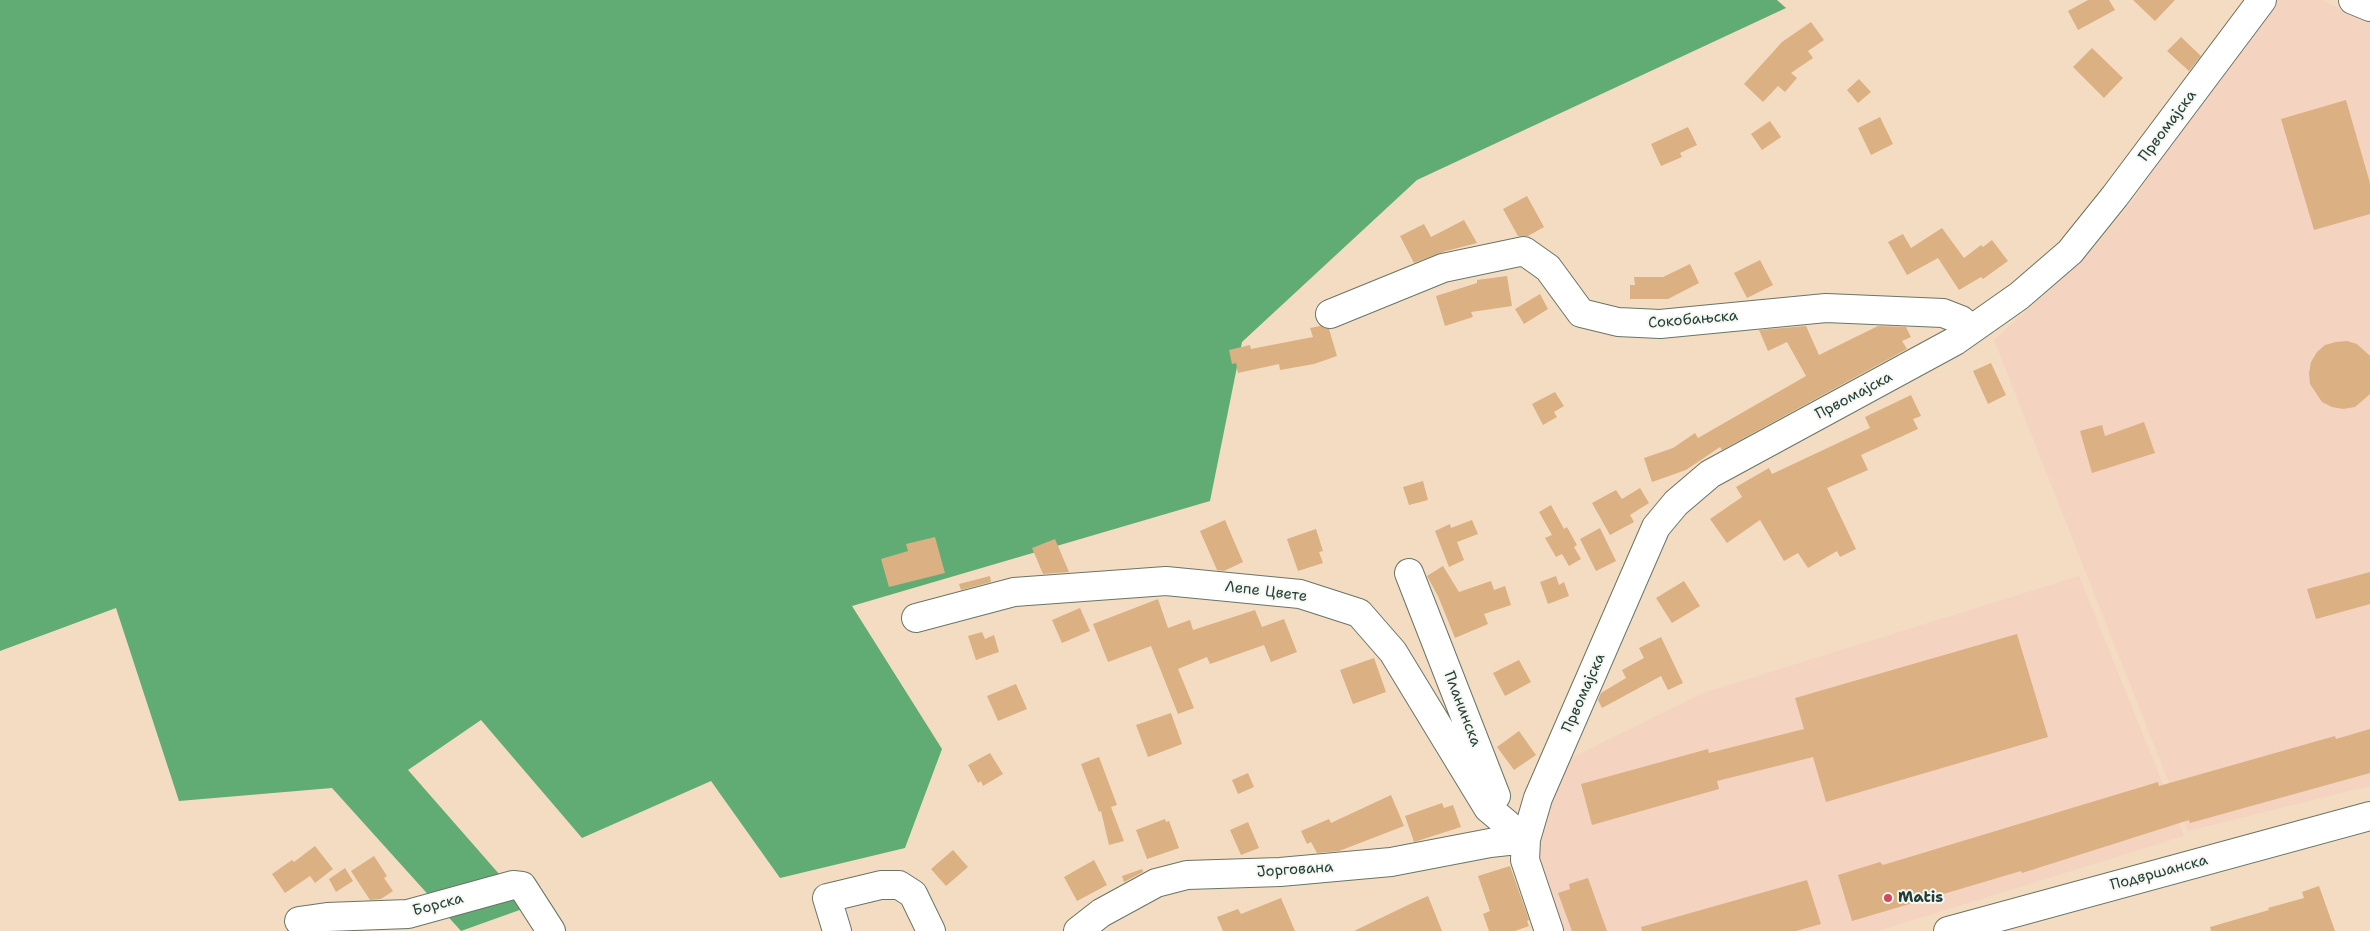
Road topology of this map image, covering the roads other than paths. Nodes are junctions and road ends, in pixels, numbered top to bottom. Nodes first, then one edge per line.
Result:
1 (2262, 0) edge
2 (2354, 0) edge
3 (2370, 7) edge
4 (1330, 314) dead end
5 (1972, 329) junction
6 (1409, 573) dead end
7 (916, 618) dead end
8 (2370, 816) edge
9 (1516, 831) junction
10 (299, 921) dead end
11 (551, 931) edge
12 (837, 931) edge
13 (930, 931) edge
14 (1078, 931) edge
15 (1549, 931) edge
16 (1948, 931) edge

1 - 5 street, Првомајска
2 - 3 street
4 - 5 street, Сокобањска
5 - 9 street, Првомајска
6 - 9 street, Планинска
7 - 9 street, Лепе Цвете
8 - 16 street, Подвршанска
9 - 14 street, Јоргована
9 - 15 street
10 - 11 street, Борска
12 - 13 street

